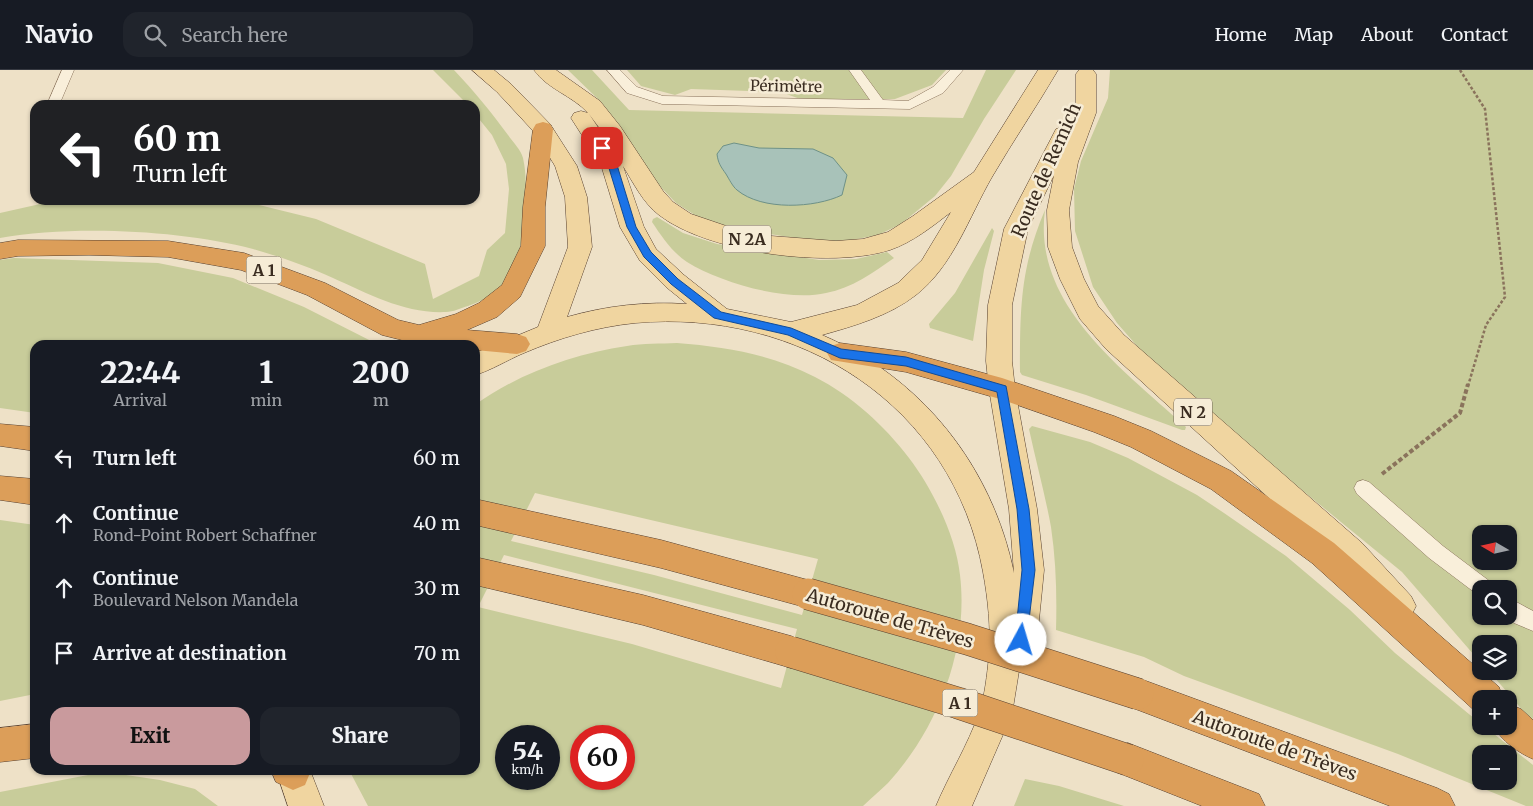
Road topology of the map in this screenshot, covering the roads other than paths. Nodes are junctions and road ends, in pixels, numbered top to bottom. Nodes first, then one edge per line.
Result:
1 (68, 70) edge
2 (482, 70) edge
3 (613, 70) edge
4 (856, 70) edge
5 (957, 70) edge
6 (1048, 70) edge
7 (1086, 72) edge
8 (551, 76) edge
9 (55, 100) dead end
10 (880, 105) junction
11 (543, 129) junction
12 (981, 177) junction
13 (0, 251) edge
14 (718, 315) junction
15 (549, 332) junction
16 (791, 332) junction
17 (414, 334) junction
18 (452, 340) edge
19 (452, 340) edge
20 (472, 340) edge
21 (480, 341) edge
22 (517, 344) junction
23 (840, 353) junction
24 (480, 362) edge
25 (1002, 389) junction
26 (0, 435) edge
27 (30, 438) edge
28 (0, 488) edge
29 (1363, 488) road end
30 (30, 491) edge
31 (480, 513) edge
32 (484, 573) edge
33 (1473, 580) edge
34 (1517, 613) edge
35 (1533, 621) edge
36 (1477, 690) edge
37 (1477, 690) edge
38 (996, 713) junction
39 (1517, 727) edge
40 (30, 742) edge
41 (1533, 742) edge
42 (0, 745) edge
43 (293, 775) edge
44 (306, 806) edge
45 (954, 806) edge
46 (1246, 806) edge
47 (1437, 806) edge

1 - 9 lane
2 - 11 main road
3 - 10 lane, Périmètre
4 - 10 lane
5 - 10 lane, Périmètre
6 - 12 main road
7 - 25 main road, Route de Remich / N 2
7 - 37 main road, N 2
8 - 12 main road, N 2A
8 - 14 main road, N 2A
11 - 15 main road
11 - 17 highway, A 1
12 - 16 main road
13 - 17 highway, A 1
14 - 15 main road
14 - 16 main road
15 - 22 main road
16 - 23 main road
17 - 19 highway, A 1
18 - 20 highway, A 1
21 - 22 highway, A 1
22 - 24 main road
23 - 25 highway, N 2
23 - 38 main road
25 - 36 highway, N 2
25 - 38 main road, Route de Remich / N 2
26 - 27 highway
28 - 30 highway
29 - 33 lane
31 - 47 highway, Autoroute de Trèves, bridge
32 - 46 highway, A 1, bridge
34 - 35 lane
38 - 45 main road
39 - 41 highway
40 - 42 highway
43 - 44 main road

